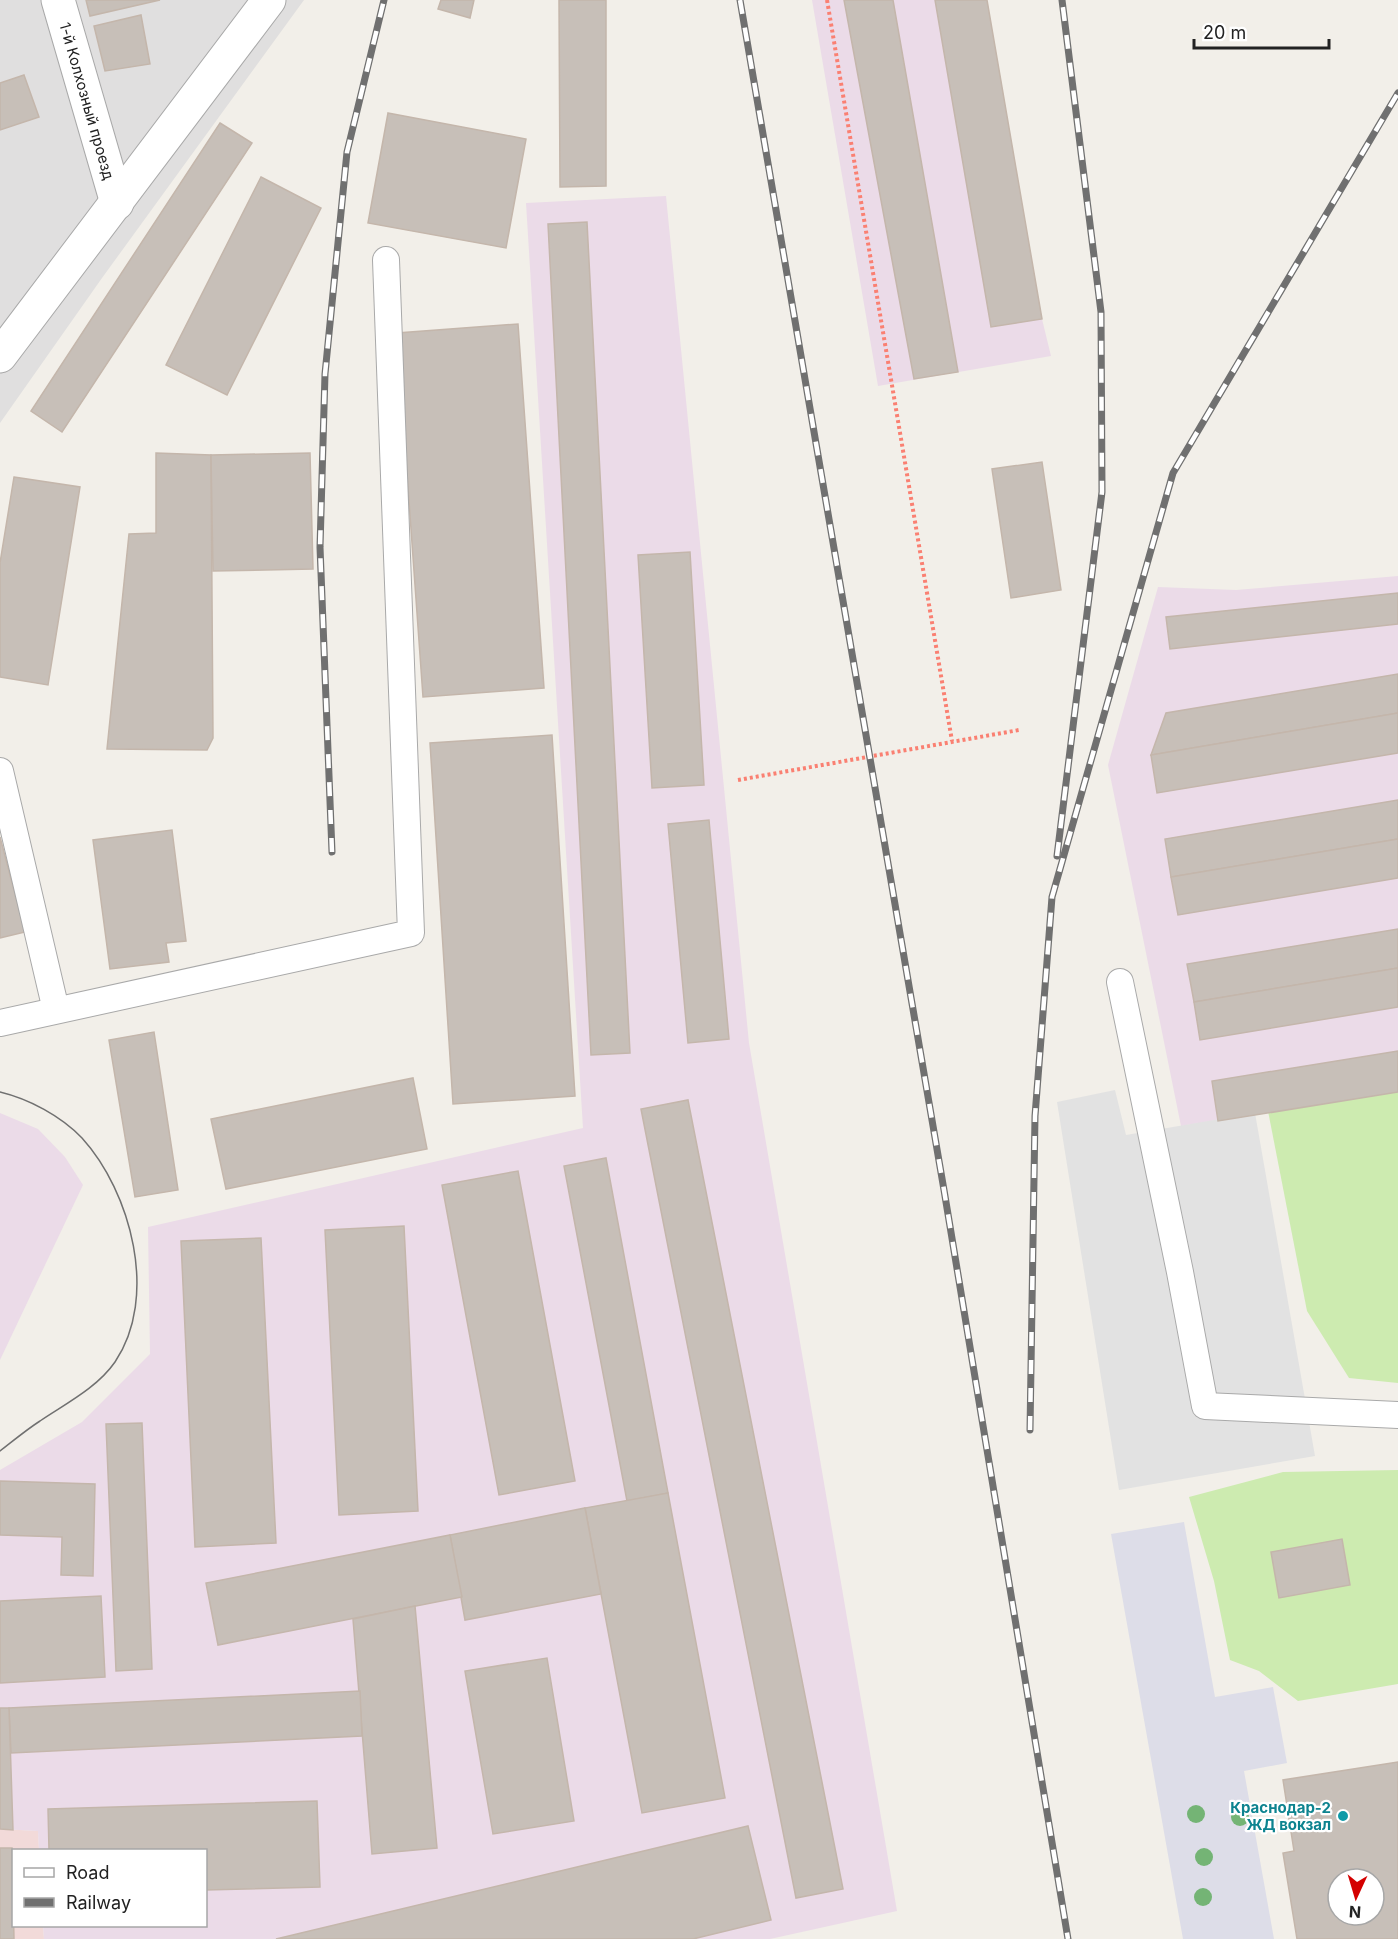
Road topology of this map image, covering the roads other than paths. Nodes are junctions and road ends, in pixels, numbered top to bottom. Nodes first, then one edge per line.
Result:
1 (58, 0) edge
2 (269, 0) edge
3 (117, 203) junction
4 (386, 260) dead end
5 (0, 356) edge
6 (0, 771) edge
7 (1120, 982) dead end
8 (56, 1010) junction
9 (0, 1023) edge
10 (1398, 1415) edge

1 - 3 street, 1-й Колхозный проезд
2 - 3 street
3 - 5 street
4 - 8 lane
6 - 8 lane
7 - 10 lane
8 - 9 lane

